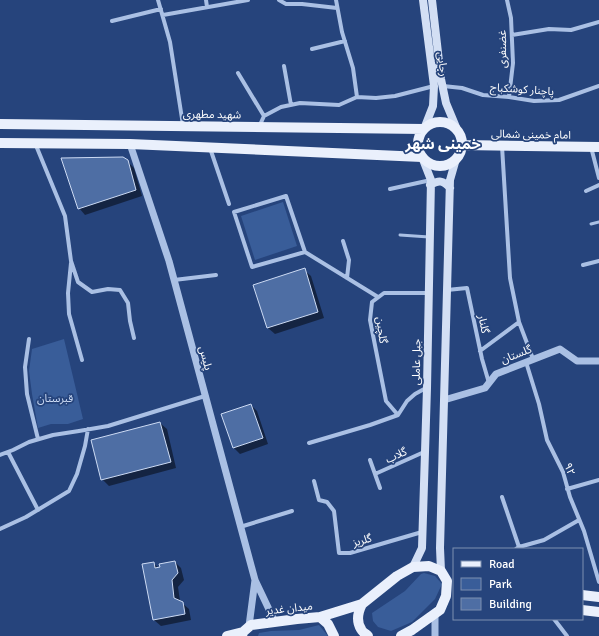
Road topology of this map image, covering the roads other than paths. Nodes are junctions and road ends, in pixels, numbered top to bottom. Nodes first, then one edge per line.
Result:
1 (158, 0) edge
2 (206, 0) edge
3 (248, 0) edge
4 (279, 0) edge
5 (336, 0) edge
6 (423, 0) edge
7 (432, 0) edge
8 (507, 0) edge
9 (207, 7) junction
10 (337, 8) junction
11 (161, 9) junction
12 (163, 15) junction
13 (112, 21) dead end
14 (599, 22) edge
15 (512, 35) junction
16 (345, 41) junction
17 (312, 49) dead end
18 (284, 66) dead end
19 (238, 74) dead end
20 (438, 86) junction
21 (599, 86) edge
22 (357, 97) junction
23 (509, 97) junction
24 (291, 105) junction
25 (264, 116) junction
26 (0, 124) edge
27 (184, 126) junction
28 (258, 127) junction
29 (456, 127) junction
30 (424, 129) junction
31 (0, 143) edge
32 (36, 144) junction
33 (130, 144) junction
34 (463, 145) junction
35 (502, 145) junction
36 (595, 147) edge
37 (210, 148) junction
38 (422, 157) junction
39 (456, 159) junction
40 (599, 178) edge
41 (430, 183) junction
42 (599, 186) edge
43 (450, 188) junction
44 (390, 189) dead end
45 (586, 190) dead end
46 (229, 204) dead end
47 (599, 222) edge
48 (592, 224) dead end
49 (400, 235) dead end
50 (429, 237) junction
51 (343, 242) dead end
52 (305, 252) junction
53 (71, 261) junction
54 (599, 261) edge
55 (584, 265) dead end
56 (216, 274) dead end
57 (347, 278) junction
58 (174, 280) junction
59 (447, 290) junction
60 (428, 293) junction
61 (378, 297) junction
62 (519, 322) junction
63 (134, 338) dead end
64 (29, 339) dead end
65 (480, 351) junction
66 (533, 359) junction
67 (82, 360) dead end
68 (599, 361) edge
69 (526, 362) junction
70 (489, 383) junction
71 (427, 388) junction
72 (205, 396) junction
73 (444, 400) junction
74 (398, 415) junction
75 (88, 429) junction
76 (38, 439) junction
77 (309, 443) dead end
78 (8, 452) junction
79 (425, 452) junction
80 (0, 455) edge
81 (370, 460) dead end
82 (375, 474) junction
83 (599, 480) edge
84 (314, 481) dead end
85 (380, 488) dead end
86 (567, 489) junction
87 (502, 497) dead end
88 (38, 510) junction
89 (292, 511) dead end
90 (579, 520) junction
91 (240, 527) junction
92 (0, 529) edge
93 (422, 532) junction
94 (518, 548) edge
95 (413, 567) junction
96 (441, 571) junction
97 (255, 580) junction
98 (450, 582) edge
99 (599, 582) edge
100 (599, 591) edge
101 (584, 595) edge
102 (599, 597) edge
103 (449, 599) edge
104 (362, 604) junction
105 (583, 610) edge
106 (599, 612) edge
107 (435, 613) junction
108 (320, 617) junction
109 (555, 620) edge
110 (275, 622) junction
111 (245, 632) edge
112 (228, 636) edge
113 (334, 636) edge
114 (368, 636) edge
115 (401, 636) edge
116 (435, 636) edge
117 (567, 636) edge

1 - 11 street
2 - 9 street
3 - 9 street
4 - 10 street
5 - 10 street
6 - 20 main road, رجایی
7 - 20 main road, رجایی
8 - 15 street, غضنفری
9 - 12 street
10 - 16 street
11 - 12 street
11 - 13 street
12 - 27 street
14 - 15 street
15 - 23 street, غضنفری
16 - 17 street
16 - 22 street
18 - 24 street
19 - 25 street
20 - 22 street
20 - 23 street, پاچنار کوشکباج
20 - 29 main road, رجایی
20 - 30 main road, رجایی
21 - 23 street, پاچنار کوشکباج
22 - 24 street
24 - 25 street
25 - 28 street
26 - 27 main road, شهید مطهری
27 - 28 main road, شهید مطهری
28 - 30 main road, شهید مطهری
29 - 30 main road
29 - 34 main road
30 - 38 main road
31 - 32 main road
32 - 33 main road
32 - 53 street
33 - 37 main road
33 - 58 street, پلیس
34 - 35 main road, امام خمینی شمالی
34 - 39 main road
35 - 36 main road, امام خمینی شمالی
35 - 62 street
36 - 40 street
37 - 38 main road
37 - 46 street
38 - 39 main road
38 - 41 main road, جبل عاملی
39 - 43 main road
41 - 43 main road
41 - 44 street
41 - 50 main road, جبل عاملی
42 - 45 street
43 - 59 main road
47 - 48 lane
49 - 50 lane
50 - 60 main road, جبل عاملی
51 - 57 street
52 - 52 street
52 - 57 street
53 - 63 street
53 - 67 street
54 - 55 street
56 - 58 street
57 - 61 street
58 - 72 street, پلیس
59 - 65 street, گلنار
59 - 73 main road
60 - 61 street
60 - 71 main road, جبل عاملی
61 - 74 street, گلچین
62 - 65 street
62 - 66 street
64 - 76 street
65 - 70 street, گلنار
66 - 68 street, گلستان
66 - 69 street, گلستان
69 - 70 street, گلستان
69 - 86 street, ۹۲
70 - 73 street, گلستان
71 - 74 street
71 - 79 main road, جبل عاملی
72 - 75 street
72 - 91 street, پلیس
73 - 96 main road
74 - 77 street
75 - 76 street
75 - 88 street
76 - 78 street
78 - 80 street
78 - 88 street
79 - 82 street, گلاب
79 - 93 main road, جبل عاملی
81 - 82 street
82 - 85 street
83 - 86 street
84 - 93 street, گلریز
86 - 90 street, ۹۲
87 - 94 street
88 - 92 street
89 - 91 street
90 - 94 street
90 - 99 street, ۹۲
91 - 97 street, پلیس
93 - 95 main road, جبل عاملی
95 - 96 main road
95 - 104 main road
96 - 98 main road
97 - 110 street
97 - 111 street
98 - 103 main road
100 - 101 street
101 - 102 main road
103 - 107 main road
104 - 108 main road
104 - 114 main road
105 - 106 main road
107 - 115 main road
107 - 116 street
108 - 110 main road, میدان غدیر
108 - 113 main road, میدان غدیر
109 - 117 street
110 - 111 main road, میدان غدیر
111 - 112 main road, میدان غدیر

